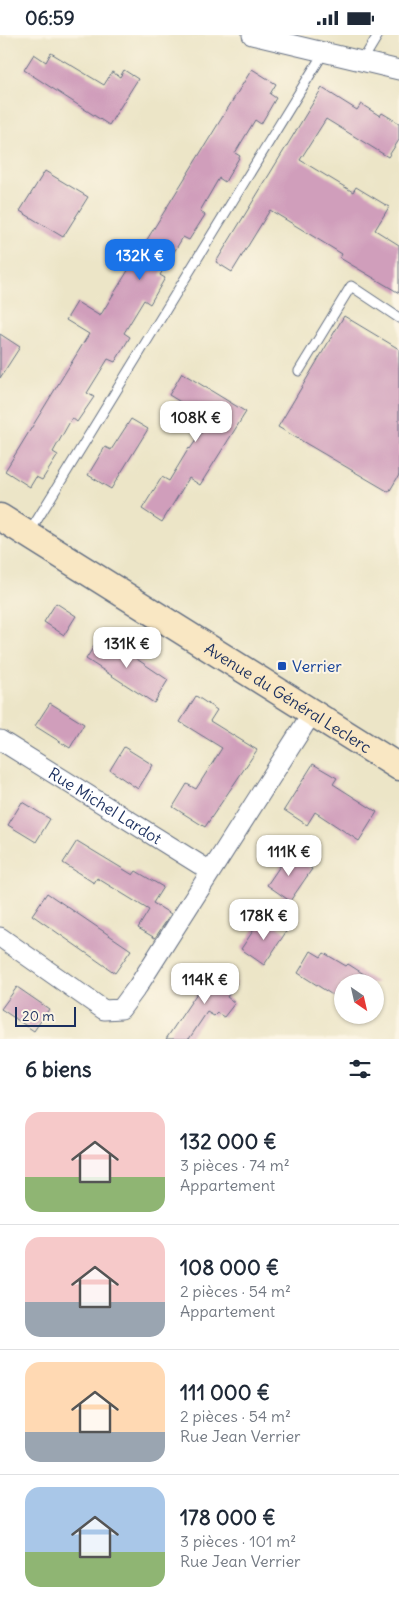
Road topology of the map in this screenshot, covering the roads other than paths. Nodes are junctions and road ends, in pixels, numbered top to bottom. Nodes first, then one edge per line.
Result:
1 (252, 35) edge
2 (378, 35) edge
3 (324, 51) junction
4 (363, 61) junction
5 (399, 70) edge
6 (399, 318) edge
7 (299, 371) dead end
8 (0, 517) edge
9 (28, 534) junction
10 (312, 713) junction
11 (0, 740) edge
12 (399, 767) edge
13 (210, 871) junction
14 (0, 937) edge

1 - 3 street
2 - 4 lane
3 - 4 street
3 - 9 lane
4 - 5 street
6 - 7 lane
8 - 9 main road, Avenue du Général Leclerc
9 - 10 main road, Avenue du Général Leclerc
10 - 12 main road, Avenue du Général Leclerc
10 - 13 street
11 - 13 street, Rue Michel Lardot
13 - 14 street

